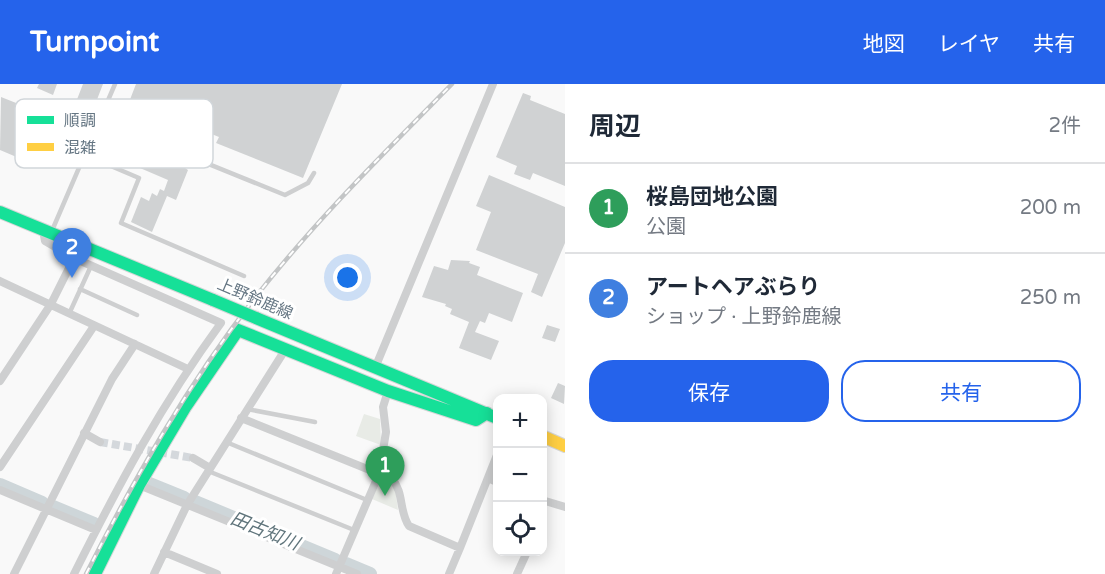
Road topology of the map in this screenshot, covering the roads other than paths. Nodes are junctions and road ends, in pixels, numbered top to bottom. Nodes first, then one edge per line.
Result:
1 (115, 84) edge
2 (493, 84) edge
3 (109, 99) edge
4 (213, 166) edge
5 (79, 168) edge
6 (116, 168) edge
7 (314, 172) dead end
8 (0, 212) edge
9 (47, 232) junction
10 (74, 258) junction
11 (91, 266) junction
12 (244, 276) dead end
13 (1, 284) edge
14 (80, 289) junction
15 (51, 304) junction
16 (69, 314) junction
17 (137, 315) dead end
18 (94, 326) junction
19 (135, 344) junction
20 (285, 350) junction
21 (375, 368) junction
22 (188, 369) junction
23 (0, 381) edge
24 (388, 391) junction
25 (247, 409) junction
26 (492, 415) edge
27 (241, 418) junction
28 (315, 422) dead end
29 (84, 433) junction
30 (547, 438) edge
31 (100, 442) tunnel mouth
32 (226, 442) junction
33 (565, 446) edge
34 (193, 458) tunnel mouth
35 (0, 467) edge
36 (493, 468) edge
37 (209, 470) junction
38 (380, 474) junction
39 (489, 478) junction
40 (493, 480) edge
41 (139, 485) junction
42 (0, 490) edge
43 (367, 500) junction
44 (547, 501) edge
45 (187, 505) junction
46 (565, 507) edge
47 (45, 509) junction
48 (96, 530) junction
49 (354, 530) junction
50 (460, 548) junction
51 (164, 552) junction
52 (524, 556) edge
53 (337, 570) edge
54 (14, 574) edge
55 (74, 574) edge
56 (95, 574) edge
57 (154, 574) edge
58 (217, 574) edge
59 (357, 574) edge
60 (449, 574) edge
61 (517, 574) edge

1 - 3 lane
2 - 21 street
4 - 7 lane
5 - 9 lane
6 - 12 lane
8 - 9 street, 上野鈴鹿線
9 - 10 street
9 - 21 street, 上野鈴鹿線, bridge
10 - 11 street
10 - 15 street
11 - 14 lane
11 - 22 street
13 - 15 street
14 - 16 lane
14 - 17 lane
15 - 16 street
15 - 23 street
16 - 18 street
18 - 19 street
18 - 35 street
19 - 22 street
19 - 29 street
20 - 24 street
20 - 25 street
20 - 41 street
21 - 26 street, 上野鈴鹿線
22 - 48 street
24 - 26 street
24 - 38 street
25 - 27 street
25 - 28 lane
27 - 32 street
27 - 38 street
29 - 31 street
29 - 47 street
30 - 33 street
32 - 37 street
32 - 43 lane
34 - 37 street
36 - 39 street
37 - 45 street
37 - 49 lane
38 - 43 street
38 - 50 street
39 - 40 street
39 - 50 street
41 - 45 street
41 - 56 street
42 - 47 street
43 - 49 street
44 - 46 street
45 - 51 street
45 - 53 street
47 - 48 street
47 - 54 street
48 - 55 street
49 - 53 street
50 - 60 street
51 - 57 street
51 - 58 street
52 - 61 street
53 - 59 street

